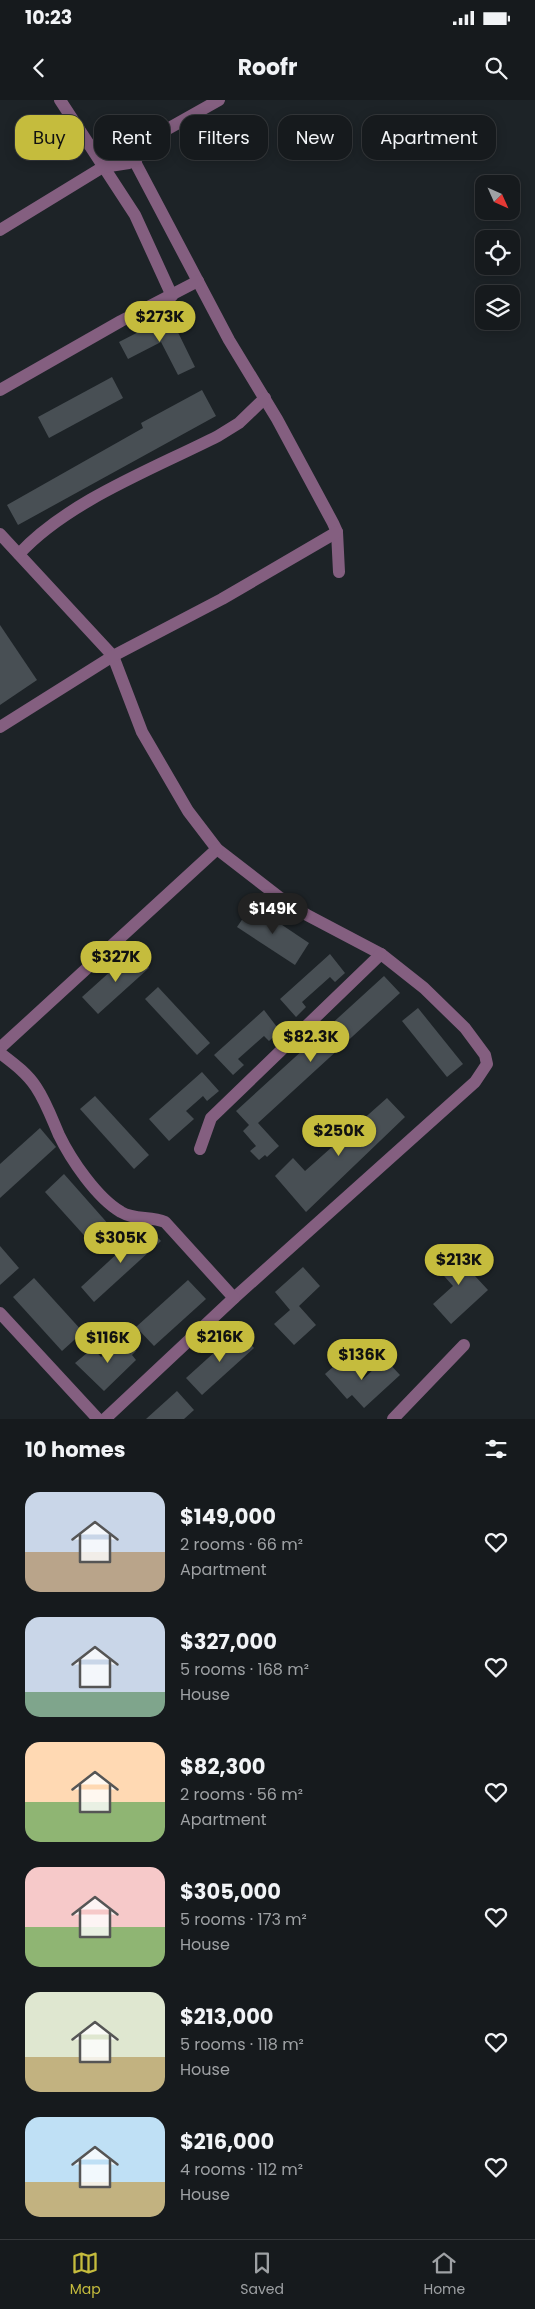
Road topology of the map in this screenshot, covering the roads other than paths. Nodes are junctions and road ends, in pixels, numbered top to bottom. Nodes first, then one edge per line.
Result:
1 (60, 100) edge
2 (219, 100) edge
3 (170, 128) edge
4 (134, 160) joint
5 (103, 167) junction
6 (0, 230) edge
7 (198, 281) junction
8 (172, 296) junction
9 (0, 390) edge
10 (264, 398) junction
11 (337, 532) junction
12 (0, 534) edge
13 (19, 554) junction
14 (339, 572) dead end
15 (113, 656) junction
16 (0, 727) edge
17 (217, 849) junction
18 (381, 954) junction
19 (0, 1048) edge
20 (0, 1053) edge
21 (200, 1149) dead end
22 (234, 1298) junction
23 (0, 1313) edge
24 (464, 1345) dead end
25 (98, 1419) edge
26 (105, 1419) edge
27 (392, 1419) edge

1 - 5 street
2 - 3 street
4 - 5 street
4 - 7 street
5 - 6 street
5 - 8 street
7 - 8 street
7 - 10 street
8 - 9 street
10 - 11 street
10 - 13 street
11 - 14 street
11 - 15 street
12 - 13 street
13 - 15 street
15 - 16 street
15 - 17 street
17 - 18 street
17 - 19 street
18 - 21 street
18 - 22 street
20 - 22 street
22 - 26 street
23 - 25 street
24 - 27 street

